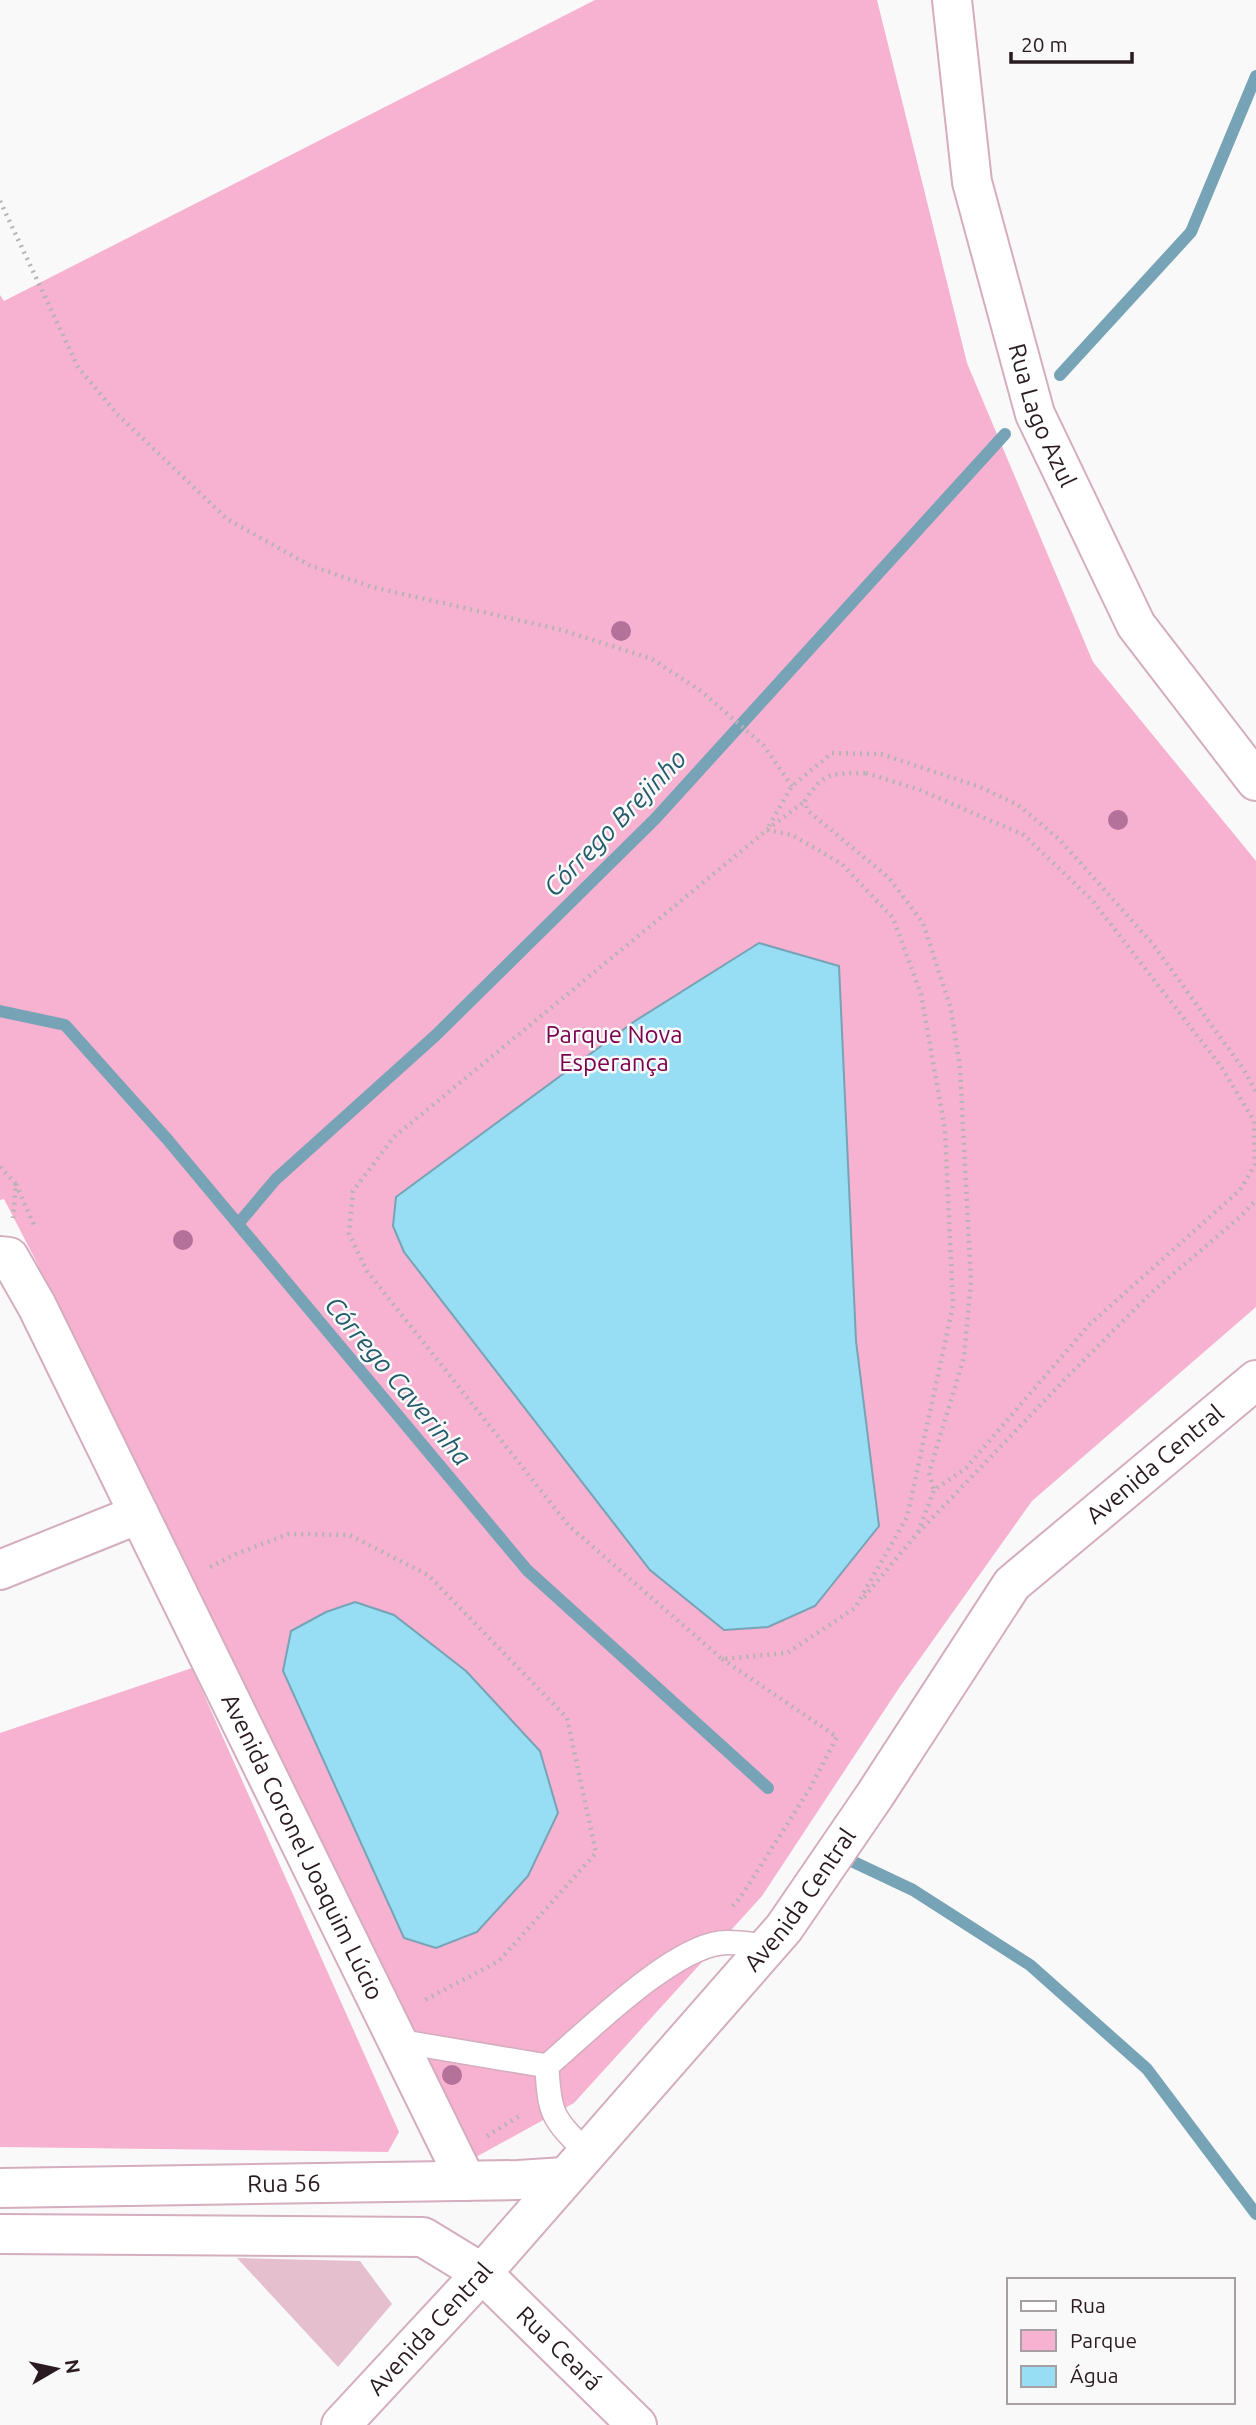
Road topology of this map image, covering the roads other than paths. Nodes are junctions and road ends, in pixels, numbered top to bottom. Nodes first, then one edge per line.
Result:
1 (952, 0) edge
2 (1256, 781) edge
3 (4, 1256) edge
4 (1256, 1380) edge
5 (139, 1514) junction
6 (0, 1570) edge
7 (776, 1937) junction
8 (393, 2030) junction
9 (547, 2066) junction
10 (576, 2164) junction
11 (466, 2180) junction
12 (0, 2188) edge
13 (0, 2234) edge
14 (482, 2273) junction
15 (341, 2425) edge
16 (637, 2425) edge

1 - 2 street, Rua Lago Azul
3 - 5 street, Avenida Coronel Joaquim Lúcio
4 - 7 street, Avenida Central
5 - 6 street
5 - 8 street, Avenida Coronel Joaquim Lúcio
7 - 9 lane
7 - 10 street, Avenida Central
8 - 9 lane
8 - 11 street, Avenida Coronel Joaquim Lúcio
9 - 10 lane
10 - 11 street, Rua 56
10 - 14 street, Avenida Central
11 - 12 street, Rua 56
13 - 14 street, Rua 56
14 - 15 street, Avenida Central
14 - 16 street, Rua Ceará

